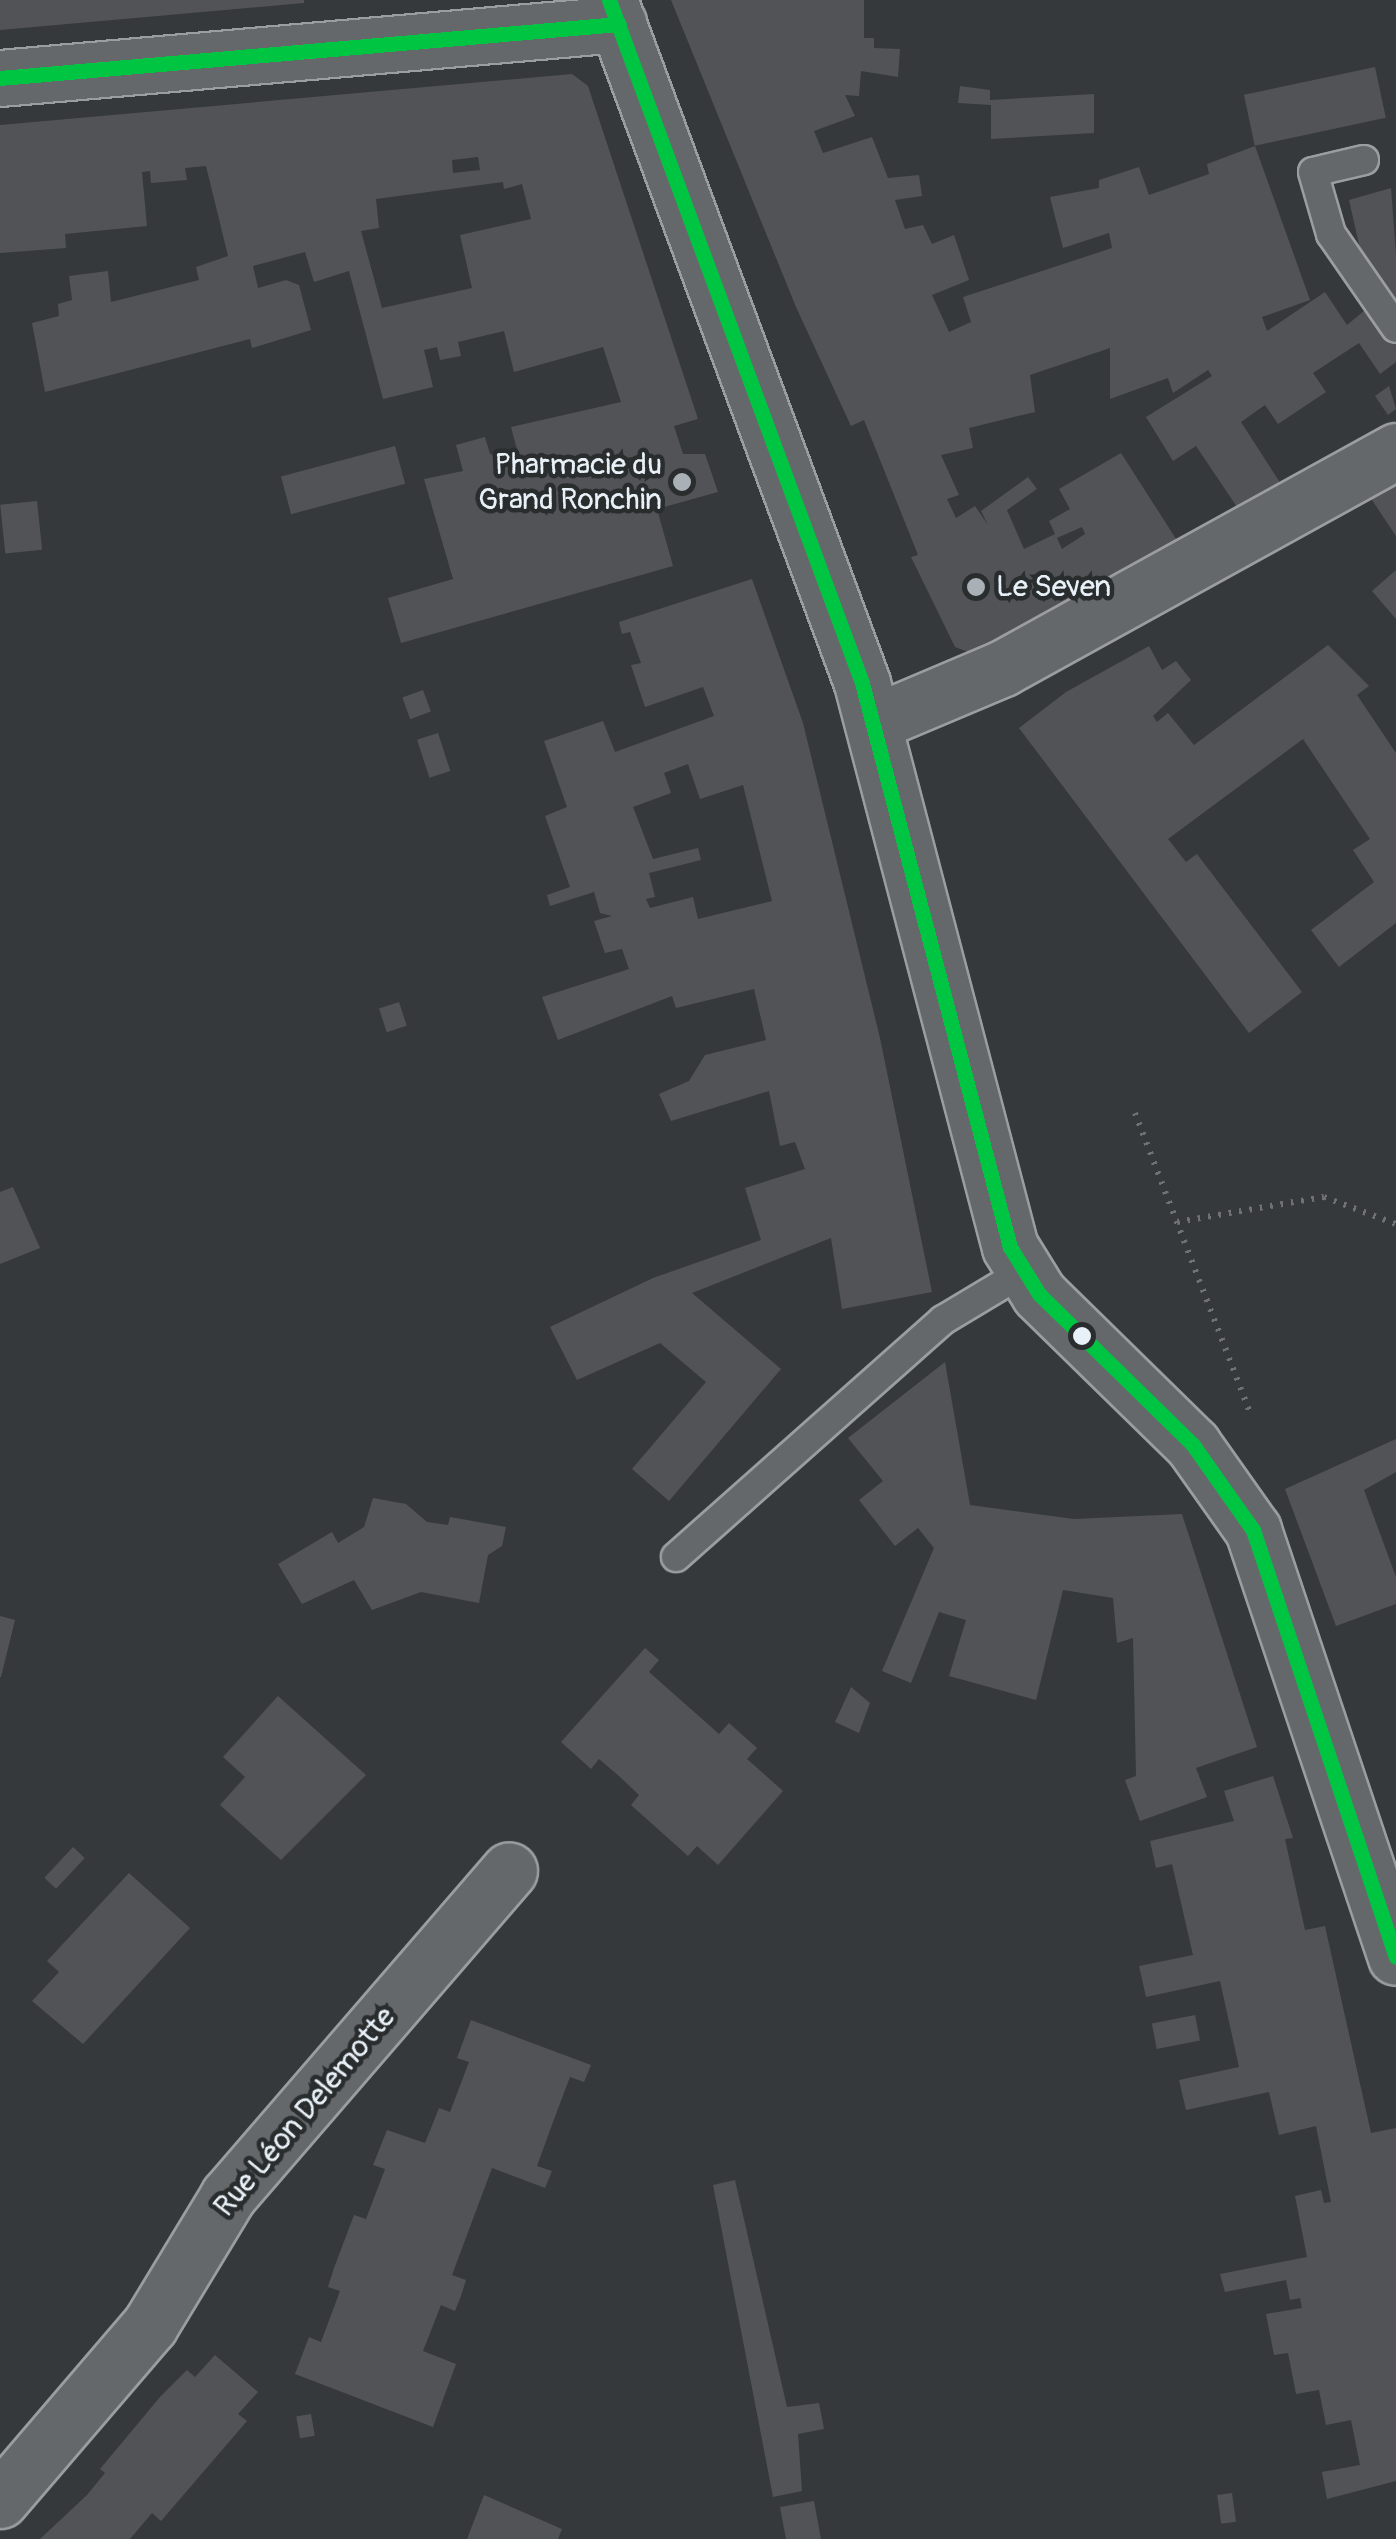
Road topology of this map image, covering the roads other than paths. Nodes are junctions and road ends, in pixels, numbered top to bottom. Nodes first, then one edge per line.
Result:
1 (614, 12) edge
2 (0, 78) edge
3 (1364, 160) dead end
4 (1396, 328) edge
5 (1396, 451) edge
6 (873, 723) junction
7 (1023, 1272) junction
8 (676, 1558) dead end
9 (508, 1871) dead end
10 (1396, 1958) edge
11 (0, 2500) edge

1 - 2 street
1 - 6 street
3 - 4 lane
5 - 6 street
6 - 7 street
7 - 8 lane
7 - 10 street
9 - 11 street, Rue Léon Delemotte

